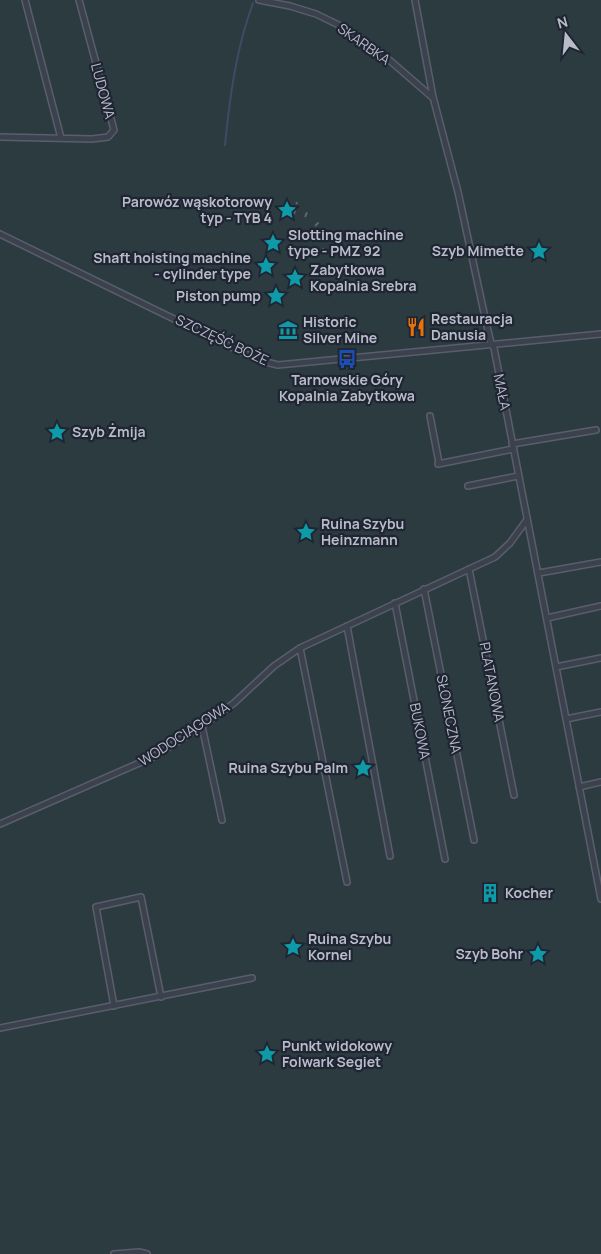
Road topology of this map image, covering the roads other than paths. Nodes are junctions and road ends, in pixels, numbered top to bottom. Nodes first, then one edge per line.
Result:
1 (25, 0) edge
2 (79, 0) edge
3 (259, 0) edge
4 (415, 0) edge
5 (433, 97) junction
6 (0, 137) edge
7 (61, 138) junction
8 (0, 234) edge
9 (601, 334) edge
10 (492, 345) junction
11 (430, 416) dead end
12 (596, 430) dead end
13 (513, 447) junction
14 (518, 476) junction
15 (468, 486) dead end
16 (526, 521) junction
17 (601, 562) edge
18 (470, 569) junction
19 (539, 573) junction
20 (424, 589) junction
21 (395, 603) junction
22 (601, 606) edge
23 (547, 618) junction
24 (347, 626) junction
25 (300, 648) junction
26 (601, 658) edge
27 (556, 667) junction
28 (601, 712) edge
29 (566, 719) junction
30 (202, 726) junction
31 (601, 782) edge
32 (579, 786) junction
33 (514, 795) dead end
34 (222, 820) dead end
35 (0, 824) edge
36 (474, 840) dead end
37 (390, 856) dead end
38 (446, 859) dead end
39 (347, 882) dead end
40 (601, 899) edge
41 (252, 978) dead end
42 (161, 997) junction
43 (114, 1006) junction
44 (0, 1028) edge
45 (114, 1254) edge
46 (147, 1254) edge

1 - 7 street
2 - 7 street, LUDOWA
3 - 5 street, SKARBKA
4 - 5 street, MAŁA
5 - 10 street, MAŁA
6 - 7 street, LUDOWA
8 - 10 street, SZCZĘŚĆ BOŻE
9 - 10 street, SZCZĘŚĆ BOŻE
10 - 13 street, MAŁA
11 - 13 street
12 - 13 street
13 - 14 street, MAŁA
14 - 15 street
14 - 16 street, MAŁA
16 - 18 street, WODOCIĄGOWA
16 - 19 street, MAŁA
17 - 19 street
18 - 20 street, WODOCIĄGOWA
18 - 33 street, PLATANOWA
19 - 23 street, MAŁA
20 - 21 street, WODOCIĄGOWA
20 - 36 street, SŁONECZNA
21 - 24 street, WODOCIĄGOWA
21 - 38 street, BUKOWA
22 - 23 street
23 - 27 street, MAŁA
24 - 25 street, WODOCIĄGOWA
24 - 37 street
25 - 30 street, WODOCIĄGOWA
25 - 39 street
26 - 27 street
27 - 29 street, MAŁA
28 - 29 street
29 - 32 street, MAŁA
30 - 34 street
30 - 35 street, WODOCIĄGOWA
31 - 32 street
32 - 40 street, MAŁA
41 - 42 street
42 - 43 street
42 - 43 street
43 - 44 street
45 - 46 street

